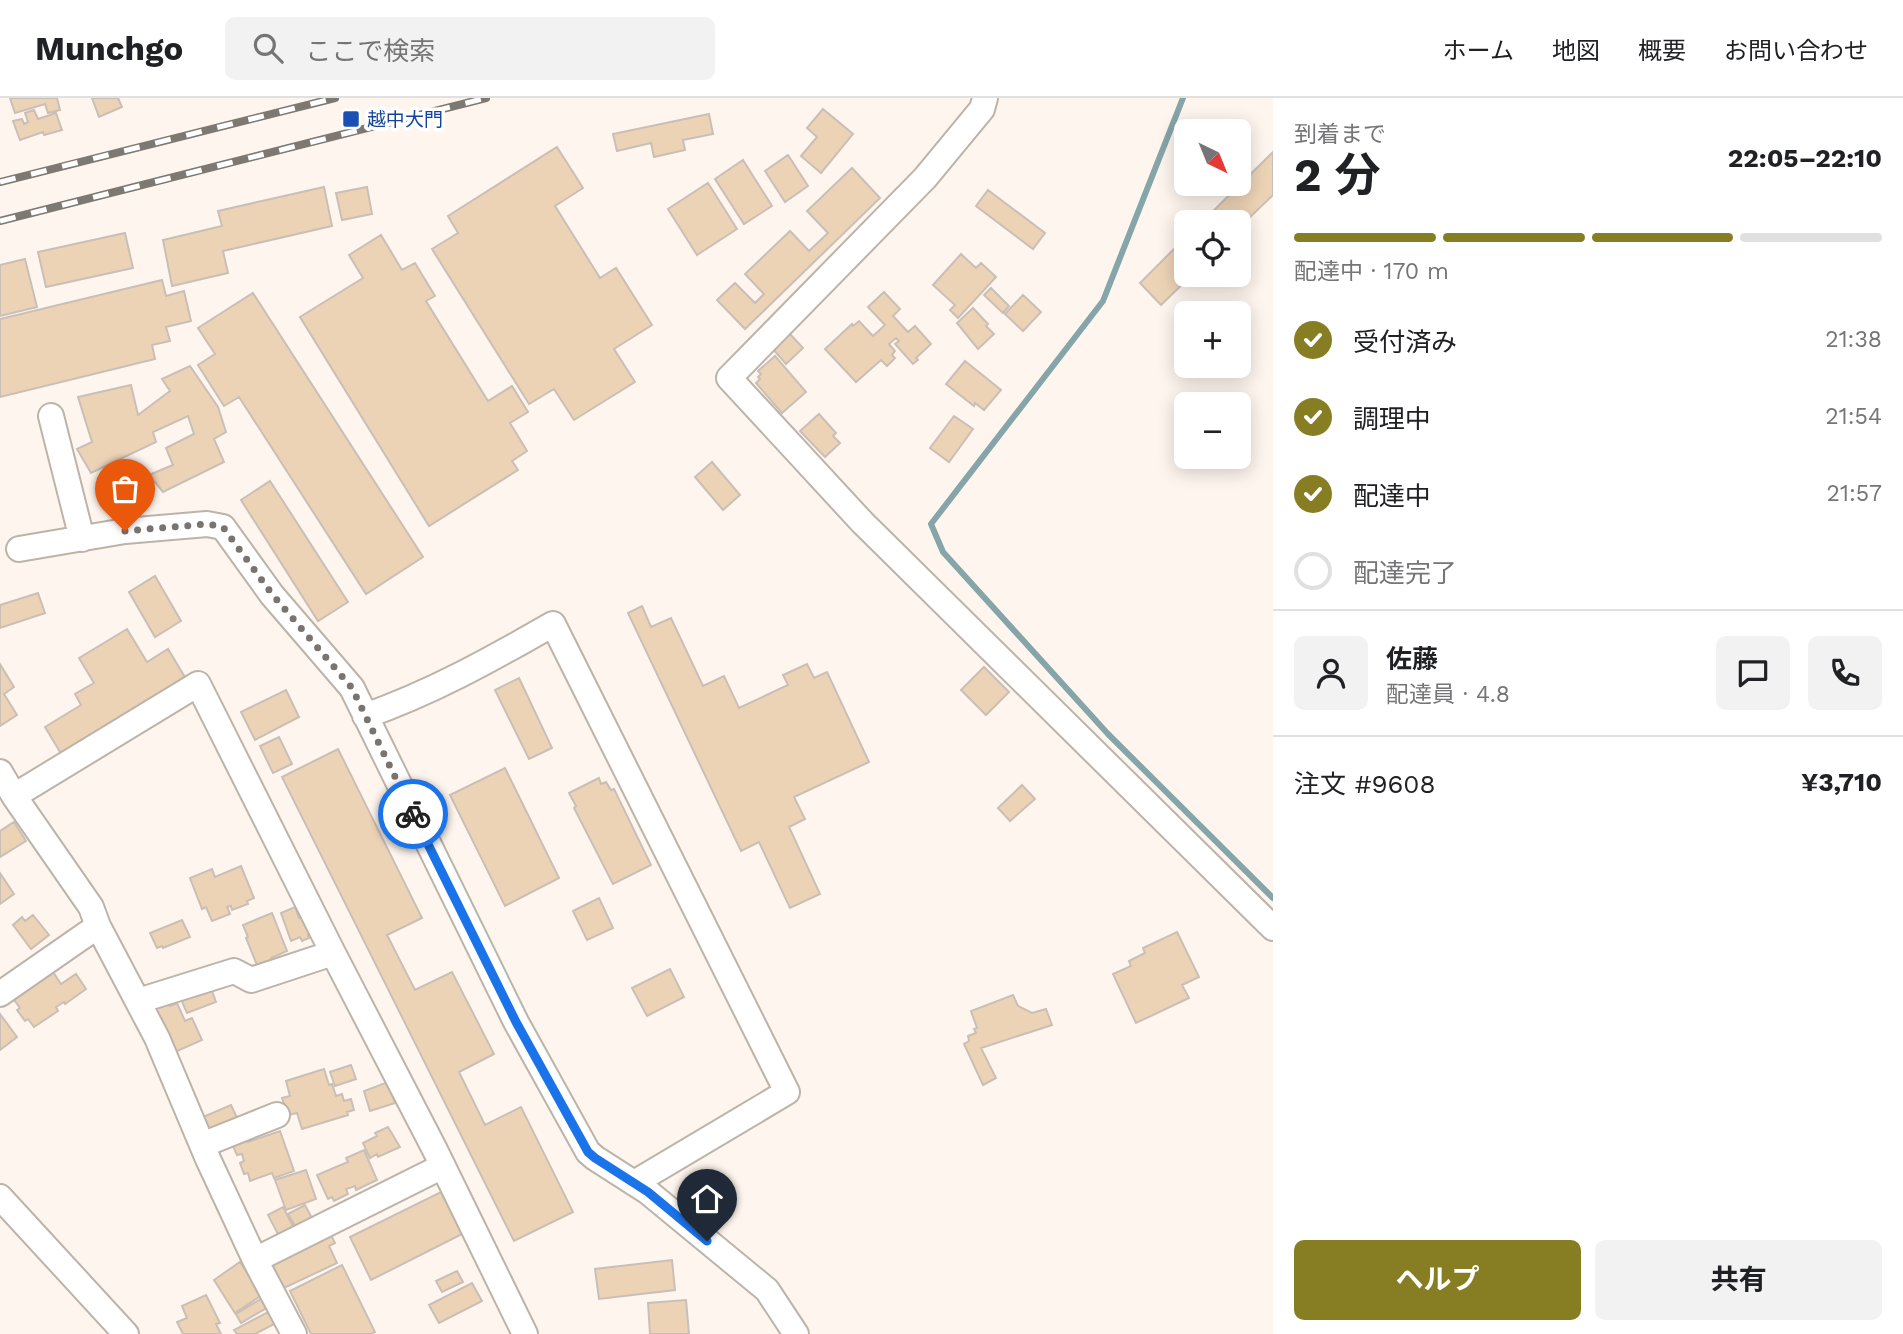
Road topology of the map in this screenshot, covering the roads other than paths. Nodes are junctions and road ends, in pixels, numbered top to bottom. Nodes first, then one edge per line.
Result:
1 (985, 98) edge
2 (51, 416) dead end
3 (82, 539) junction
4 (19, 550) dead end
5 (365, 716) junction
6 (0, 772) edge
7 (14, 796) junction
8 (98, 926) junction
9 (1273, 928) edge
10 (333, 953) junction
11 (0, 994) edge
12 (138, 1001) junction
13 (277, 1115) dead end
14 (202, 1145) junction
15 (443, 1166) junction
16 (634, 1183) junction
17 (0, 1197) edge
18 (9, 1216) edge
19 (255, 1260) junction
20 (126, 1334) edge
21 (294, 1334) edge
22 (525, 1334) edge
23 (796, 1334) edge

1 - 9 street
2 - 3 street
3 - 4 street
3 - 5 street
5 - 16 street
5 - 16 street
6 - 7 street
7 - 8 street
7 - 10 street
8 - 11 street
8 - 12 street
10 - 12 street
10 - 15 street
12 - 14 street
13 - 14 street
14 - 19 street
15 - 19 street
15 - 22 street
16 - 23 street
17 - 18 street
18 - 20 street
19 - 21 street

